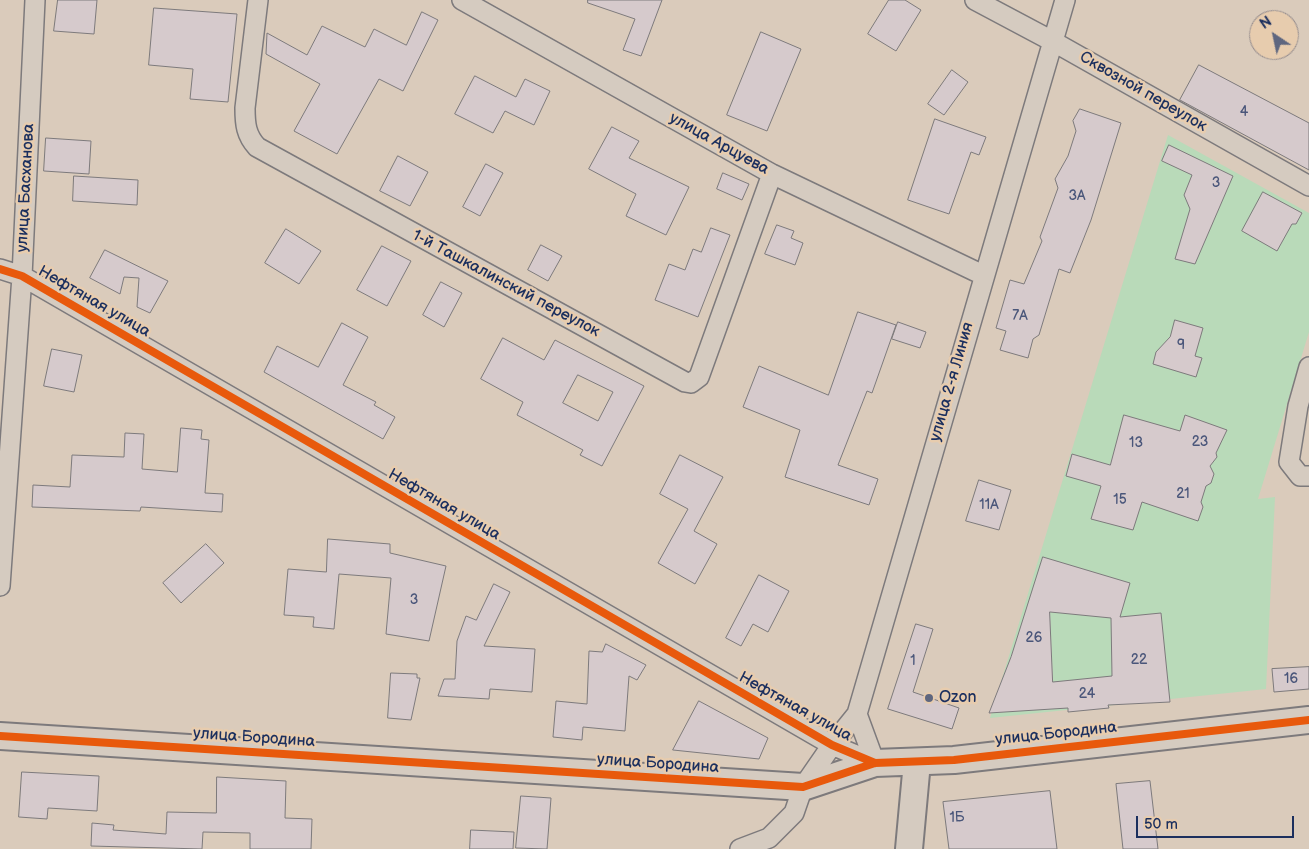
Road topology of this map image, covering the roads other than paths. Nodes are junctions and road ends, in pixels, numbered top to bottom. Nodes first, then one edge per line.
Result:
1 (35, 0) edge
2 (258, 0) edge
3 (462, 0) edge
4 (975, 0) edge
5 (1065, 0) edge
6 (1054, 42) junction
7 (772, 174) junction
8 (1309, 186) edge
9 (0, 269) edge
10 (983, 275) junction
11 (22, 276) junction
12 (1309, 367) edge
13 (1309, 476) edge
14 (0, 586) edge
15 (856, 714) junction
16 (1309, 720) edge
17 (0, 736) edge
18 (832, 745) junction
19 (917, 762) junction
20 (875, 763) junction
21 (803, 787) junction
22 (767, 844) edge
23 (740, 849) edge
24 (909, 849) edge

1 - 11 street, улица Басханова
2 - 7 street, 1-й Ташкалинский переулок
3 - 7 street, улица Арцуева
4 - 6 street, Сквозной переулок
5 - 6 street, улица 2-я Линия
6 - 8 street, Сквозной переулок
6 - 10 street, улица 2-я Линия
7 - 10 street, улица Арцуева
9 - 11 street, Нефтяная улица
10 - 15 street, улица 2-я Линия
11 - 14 street, улица Басханова
11 - 18 street, Нефтяная улица
12 - 13 street
15 - 18 street
15 - 20 street
16 - 19 street, улица Бородина
17 - 21 street, улица Бородина
18 - 20 street, Нефтяная улица
18 - 21 street
19 - 20 street, улица Бородина
19 - 24 street
20 - 21 street, улица Бородина
21 - 22 street
22 - 23 street

